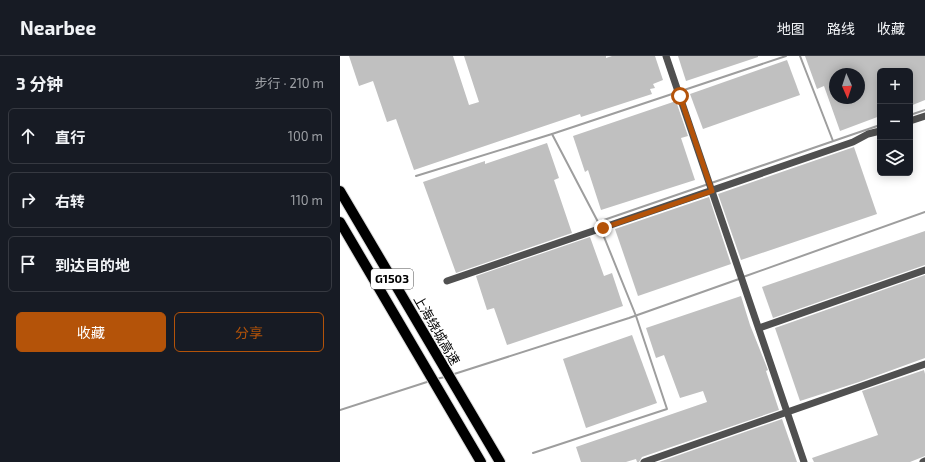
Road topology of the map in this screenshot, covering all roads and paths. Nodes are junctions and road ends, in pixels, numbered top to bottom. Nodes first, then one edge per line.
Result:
1 (666, 56) edge
2 (925, 116) edge
3 (913, 120) edge
4 (877, 132) edge
5 (710, 186) junction
6 (340, 191) edge
7 (340, 222) edge
8 (925, 270) edge
9 (447, 281) dead end
10 (759, 328) junction
11 (925, 364) edge
12 (787, 412) junction
13 (481, 462) edge
14 (500, 462) edge
15 (644, 462) edge
16 (804, 462) edge

1 - 5 lane
2 - 3 lane
4 - 5 lane
5 - 9 lane
5 - 10 lane
6 - 14 highway, 上海绕城高速 / G1503
7 - 13 highway, G1503
8 - 10 lane
10 - 12 lane
11 - 12 lane
12 - 15 lane
12 - 16 lane

